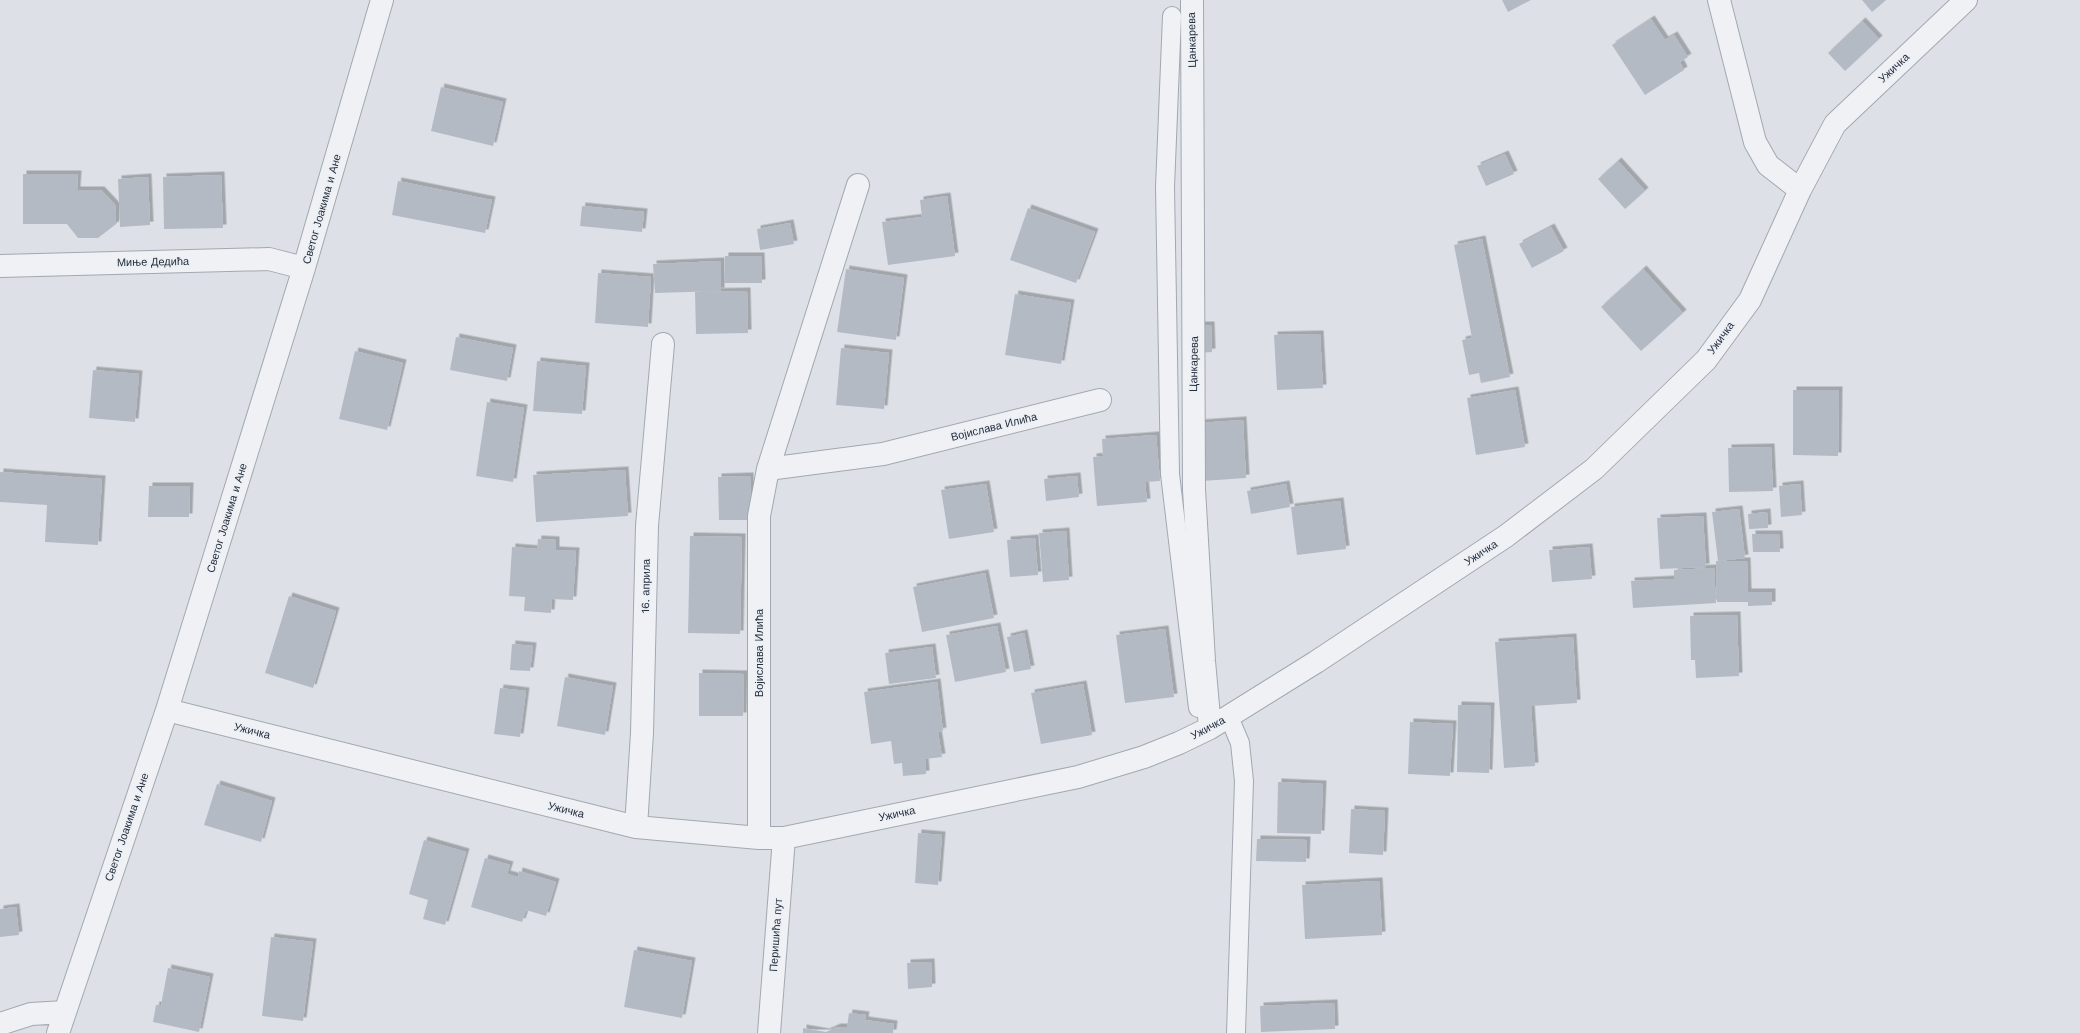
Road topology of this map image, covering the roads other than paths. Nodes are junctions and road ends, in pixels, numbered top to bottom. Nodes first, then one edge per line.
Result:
1 (382, 0) edge
2 (1192, 0) edge
3 (1719, 0) edge
4 (1966, 0) edge
5 (1172, 16) dead end
6 (858, 185) dead end
7 (1800, 190) junction
8 (0, 266) edge
9 (304, 268) junction
10 (663, 344) dead end
11 (1100, 400) dead end
12 (768, 468) junction
13 (167, 710) junction
14 (1230, 716) junction
15 (1205, 730) junction
16 (636, 827) junction
17 (759, 838) junction
18 (784, 838) junction
19 (65, 1012) junction
20 (0, 1024) edge
21 (58, 1033) edge
22 (768, 1033) edge
23 (1236, 1033) edge

1 - 9 street, Светог Јоакима и Ане
2 - 15 street, Цанкарева
3 - 7 street
4 - 7 street, Ужичка
5 - 15 lane
6 - 12 street, Војислава Илића
7 - 14 street, Ужичка
8 - 9 street, Миње Дедића
9 - 13 street, Светог Јоакима и Ане
10 - 16 street, 16. априла
11 - 12 street, Војислава Илића
12 - 17 street, Војислава Илића
13 - 16 street, Ужичка
13 - 19 street, Светог Јоакима и Ане
14 - 15 street, Ужичка
14 - 23 lane
15 - 18 street, Ужичка
16 - 17 street, Ужичка
17 - 18 street, Ужичка
18 - 22 street, Перишића пут
19 - 20 street
19 - 21 street, Светог Јоакима и Ане

